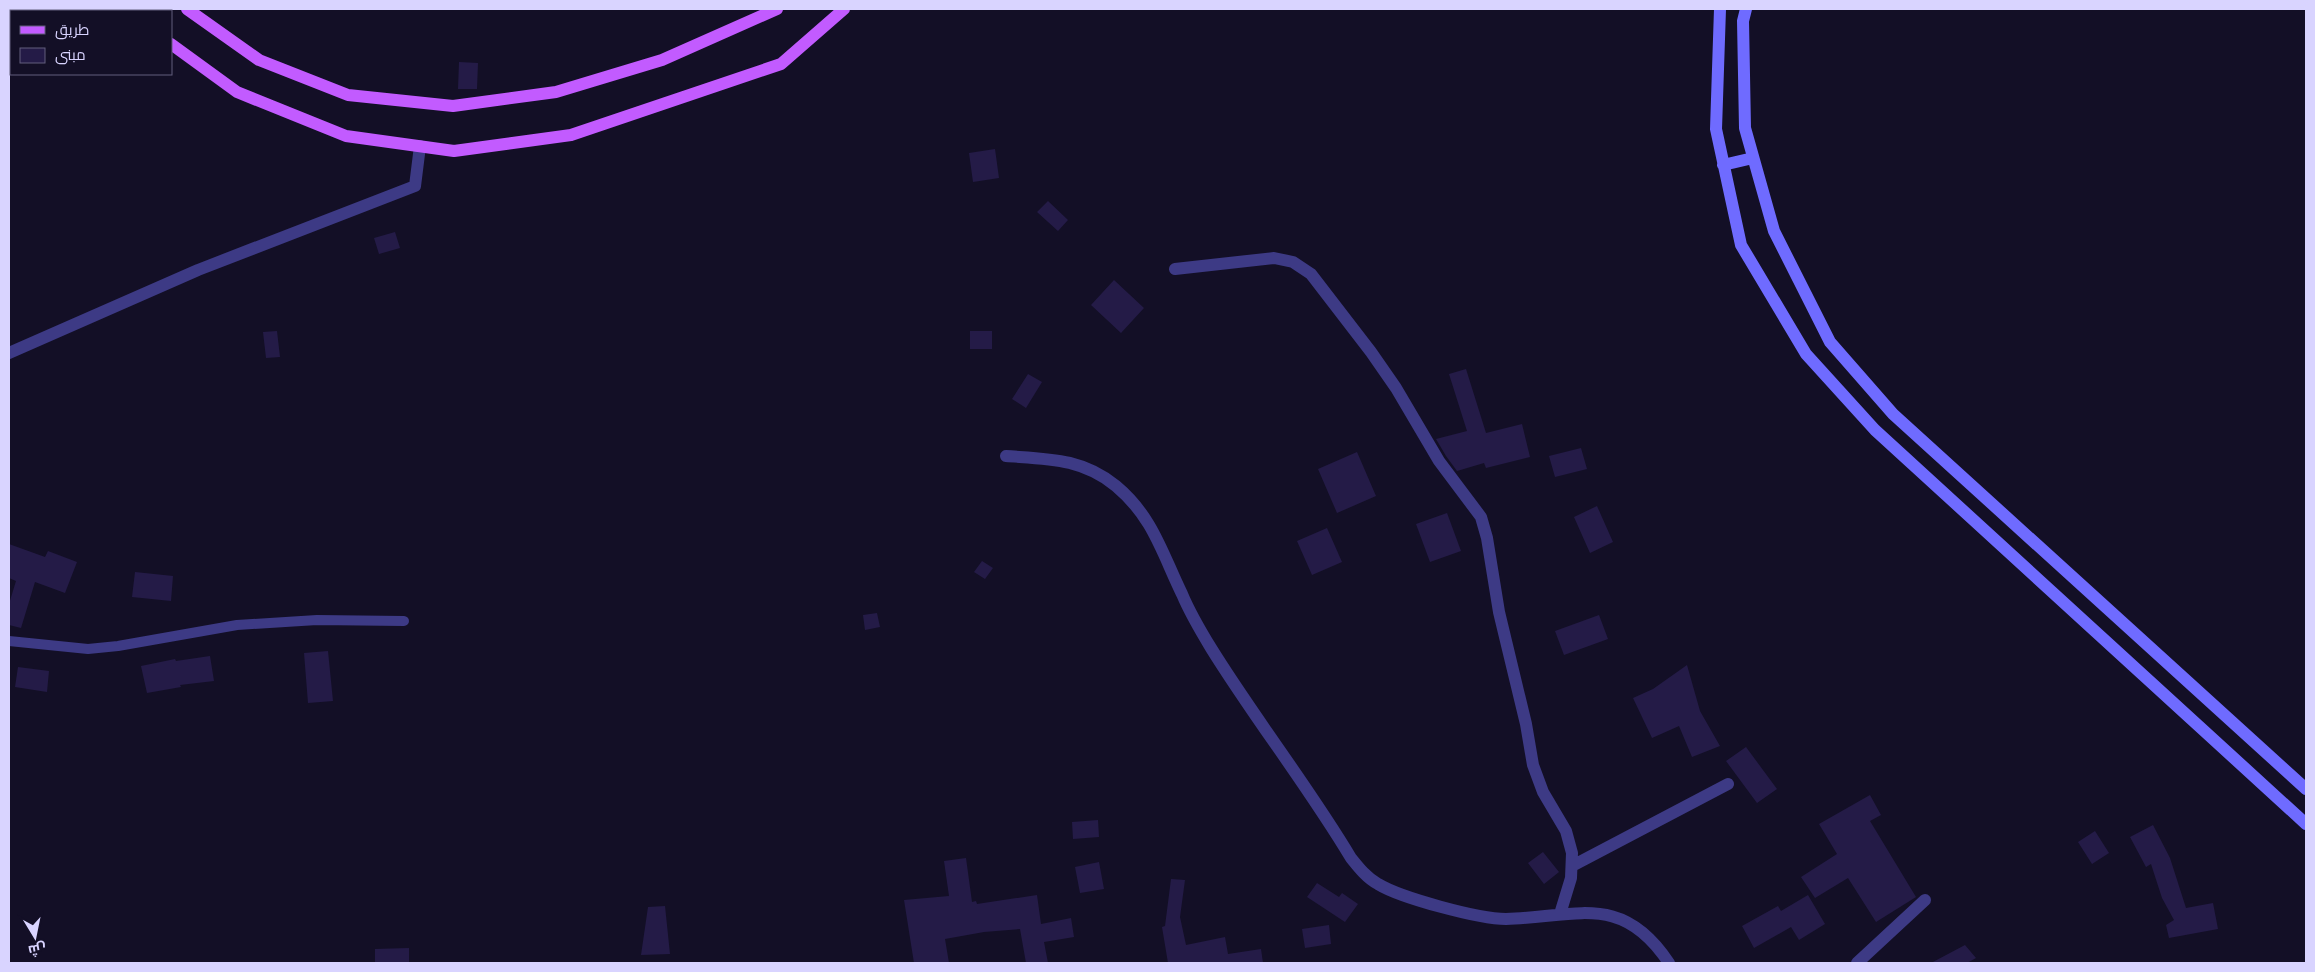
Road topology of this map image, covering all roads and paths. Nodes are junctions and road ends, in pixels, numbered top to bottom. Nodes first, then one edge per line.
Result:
1 (187, 9) edge
2 (777, 9) edge
3 (844, 9) edge
4 (1720, 9) edge
5 (1746, 9) edge
6 (172, 45) edge
7 (420, 146) junction
8 (1754, 158) junction
9 (1723, 165) junction
10 (1175, 269) dead end
11 (9, 354) edge
12 (1006, 456) dead end
13 (404, 621) dead end
14 (9, 641) edge
15 (1728, 784) dead end
16 (2306, 789) edge
17 (2306, 824) edge
18 (1572, 866) junction
19 (1925, 900) dead end
20 (1560, 914) junction
21 (1669, 963) edge
22 (1857, 963) edge

1 - 2 main road
3 - 7 main road
4 - 9 main road
5 - 8 main road
6 - 7 main road
7 - 11 street
8 - 9 main road
8 - 16 main road
9 - 17 main road
10 - 18 street
12 - 20 street
13 - 14 lane
15 - 18 street
18 - 20 street
19 - 22 street
20 - 21 street

